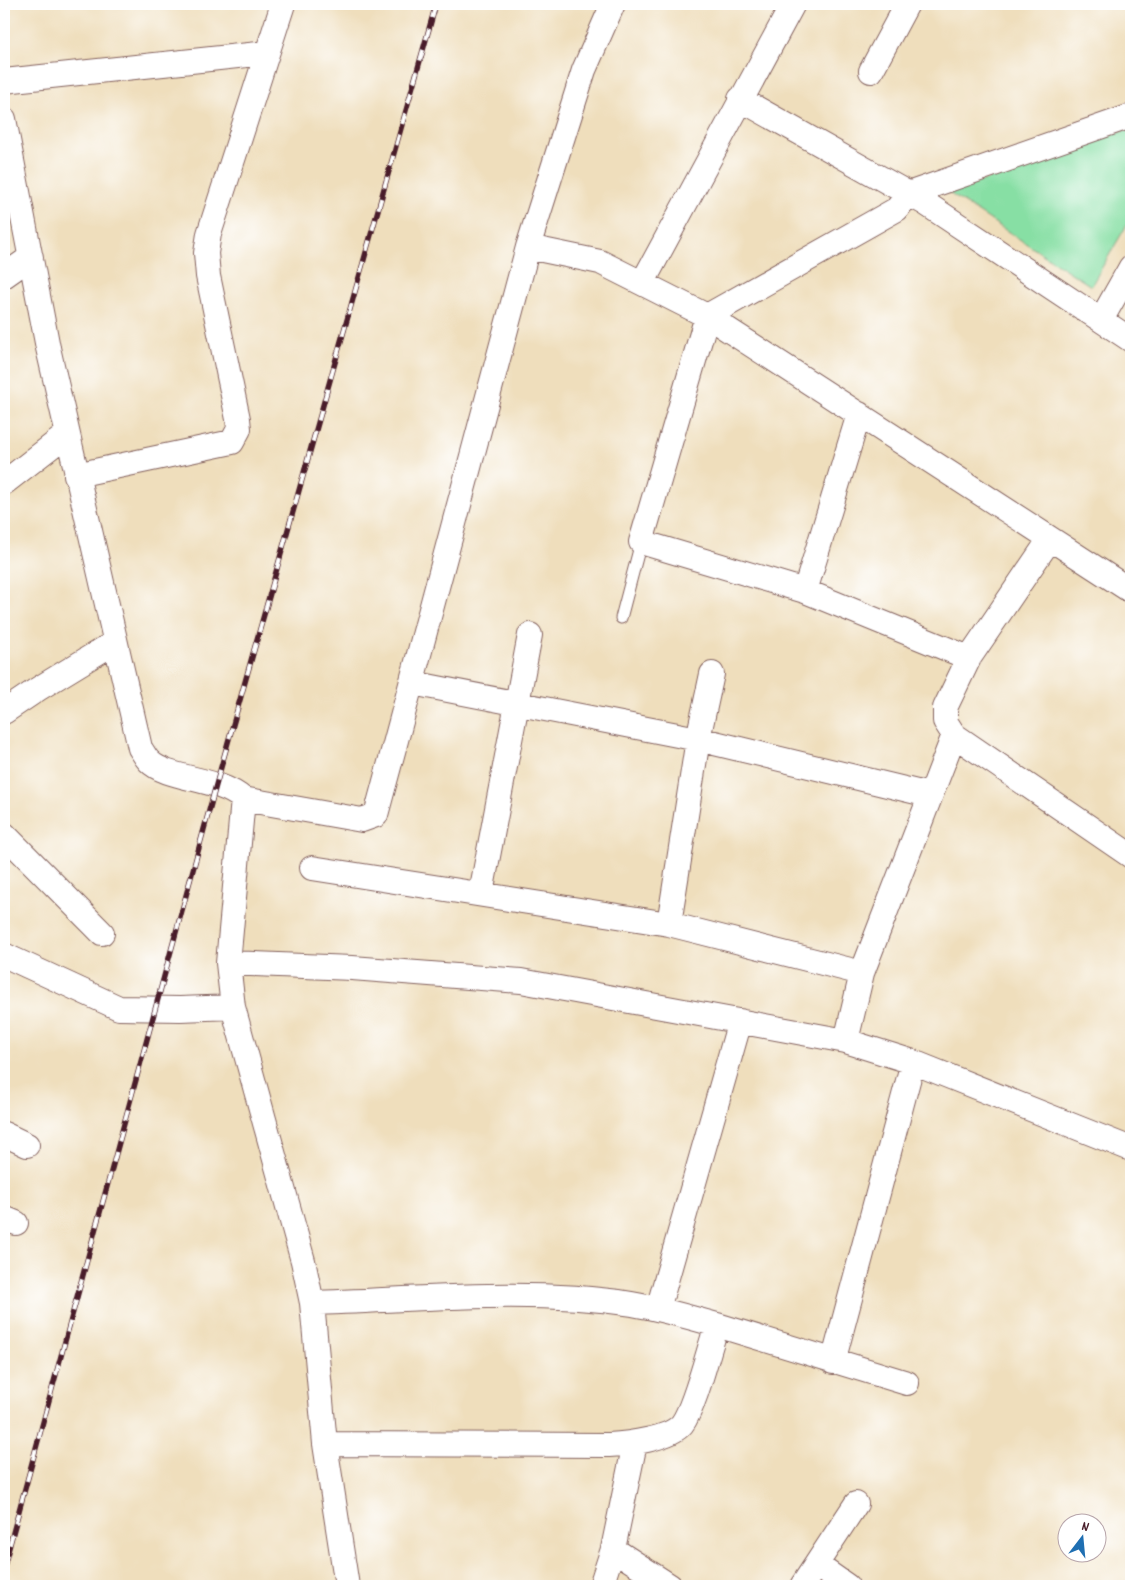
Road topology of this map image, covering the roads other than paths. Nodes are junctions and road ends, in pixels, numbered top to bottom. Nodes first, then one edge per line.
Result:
1 (283, 4) edge
2 (613, 4) edge
3 (793, 4) edge
4 (907, 4) edge
5 (267, 53) junction
6 (871, 70) dead end
7 (4, 81) edge
8 (740, 99) junction
9 (1131, 116) edge
10 (4, 119) edge
11 (10, 177) edge
12 (908, 194) junction
13 (528, 247) junction
14 (31, 257) junction
15 (1131, 267) edge
16 (4, 276) edge
17 (643, 282) junction
18 (706, 316) junction
19 (1101, 320) junction
20 (1131, 340) edge
21 (859, 414) junction
22 (67, 434) junction
23 (76, 475) junction
24 (4, 482) edge
25 (1050, 539) junction
26 (641, 542) junction
27 (805, 591) junction
28 (1131, 591) edge
29 (621, 618) dead end
30 (530, 635) dead end
31 (115, 642) junction
32 (969, 658) junction
33 (712, 674) dead end
34 (412, 683) junction
35 (516, 703) junction
36 (4, 712) edge
37 (954, 735) junction
38 (698, 739) junction
39 (929, 796) junction
40 (243, 799) junction
41 (4, 834) edge
42 (1131, 856) edge
43 (312, 868) dead end
44 (481, 893) junction
45 (669, 924) junction
46 (102, 933) dead end
47 (4, 955) edge
48 (228, 963) junction
49 (862, 973) junction
50 (233, 1008) junction
51 (740, 1021) junction
52 (846, 1041) junction
53 (913, 1062) junction
54 (4, 1134) edge
55 (27, 1145) dead end
56 (1131, 1149) edge
57 (312, 1304) junction
58 (658, 1309) junction
59 (717, 1325) junction
60 (832, 1362) junction
61 (907, 1383) dead end
62 (635, 1443) junction
63 (325, 1444) junction
64 (856, 1504) dead end
65 (613, 1549) junction
66 (817, 1565) junction
67 (347, 1586) edge
68 (601, 1586) edge
69 (670, 1586) edge
70 (802, 1586) edge
71 (848, 1586) edge

1 - 5 street
2 - 13 street
3 - 8 street
4 - 6 street
5 - 7 street
5 - 23 street
8 - 12 street
8 - 17 street
9 - 12 street
10 - 11 street
11 - 14 street
12 - 18 street
12 - 19 street
13 - 17 street
13 - 34 street
14 - 16 street
14 - 22 street
15 - 19 street
17 - 18 street
18 - 21 street
18 - 26 street
19 - 20 street
21 - 25 street
21 - 27 street
22 - 23 street
22 - 24 street
23 - 31 street
25 - 28 street
25 - 32 street
26 - 27 street
26 - 29 lane
27 - 32 street
30 - 35 street
31 - 36 street
31 - 40 street
32 - 37 street
33 - 38 street
34 - 35 street
34 - 40 street
35 - 38 street
35 - 44 street
37 - 39 street
37 - 42 street
38 - 39 street
38 - 45 street
39 - 49 street
40 - 48 street
41 - 46 street
43 - 44 street
44 - 45 street
45 - 49 street
47 - 50 street
48 - 50 street
48 - 51 street
49 - 52 street
50 - 57 street
51 - 52 street
51 - 58 street
52 - 53 street
53 - 56 street
53 - 60 street
54 - 55 street
57 - 58 street
57 - 63 street
58 - 59 street
59 - 60 street
59 - 62 street
60 - 61 street
62 - 63 street
62 - 65 street
63 - 67 street
64 - 66 street
65 - 68 street
65 - 69 street
66 - 70 street
66 - 71 street

